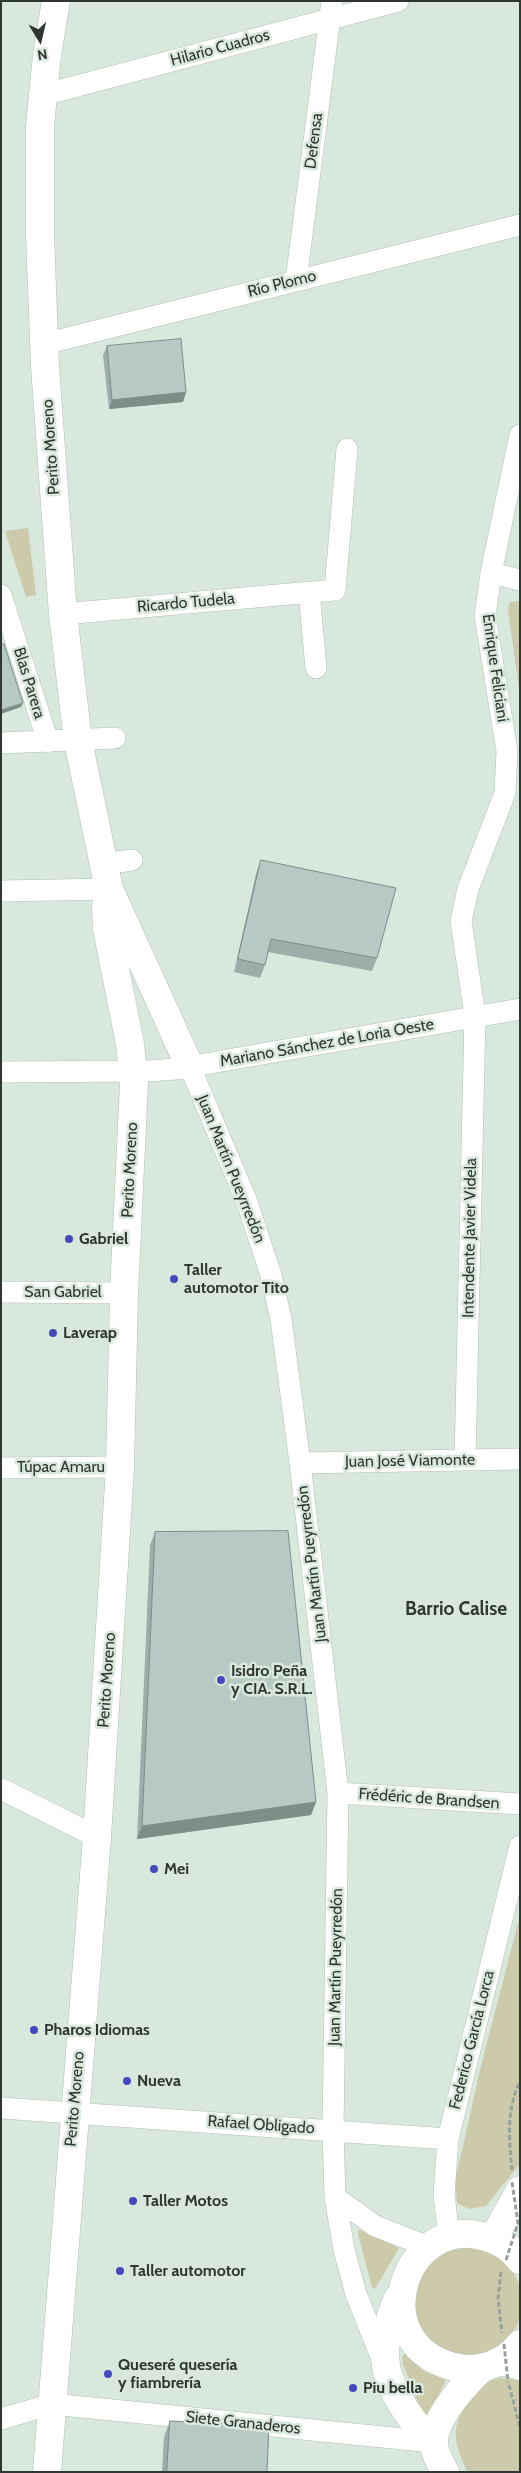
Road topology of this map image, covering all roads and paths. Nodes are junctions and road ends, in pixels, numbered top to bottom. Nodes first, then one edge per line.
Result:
1 (56, 1) edge
2 (398, 1) edge
3 (331, 10) edge
4 (42, 95) junction
5 (520, 225) edge
6 (296, 280) junction
7 (44, 344) junction
8 (520, 435) edge
9 (347, 449) dead end
10 (491, 573) junction
11 (520, 580) edge
12 (309, 592) junction
13 (1, 595) edge
14 (63, 614) junction
15 (316, 668) dead end
16 (115, 738) dead end
17 (78, 741) junction
18 (48, 742) junction
19 (1, 743) edge
20 (520, 807) edge
21 (499, 810) junction
22 (132, 860) dead end
23 (106, 876) junction
24 (1, 891) edge
25 (520, 1008) edge
26 (475, 1016) junction
27 (190, 1067) junction
28 (133, 1071) junction
29 (1, 1072) edge
30 (1, 1292) edge
31 (124, 1293) junction
32 (520, 1459) edge
33 (465, 1460) junction
34 (300, 1463) junction
35 (120, 1467) junction
36 (1, 1468) edge
37 (1, 1790) edge
38 (338, 1793) junction
39 (520, 1804) edge
40 (97, 1837) junction
41 (520, 1846) edge
42 (520, 2082) edge
43 (1, 2108) edge
44 (74, 2113) junction
45 (333, 2130) junction
46 (448, 2139) junction
47 (516, 2186) edge
48 (335, 2197) junction
49 (439, 2242) junction
50 (506, 2253) edge
51 (402, 2290) junction
52 (504, 2362) edge
53 (388, 2371) junction
54 (52, 2404) junction
55 (1, 2418) edge
56 (520, 2428) edge
57 (433, 2442) junction
58 (47, 2472) edge
59 (444, 2472) edge

1 - 4 main road, Perito Moreno
2 - 3 street, Hilario Cuadros
3 - 4 street, Hilario Cuadros
3 - 6 street, Defensa
4 - 7 main road, Perito Moreno
5 - 6 street, Río Plomo
6 - 7 street, Río Plomo
7 - 14 main road, Perito Moreno
8 - 10 street, Enrique Feliciani
9 - 12 street, Ricardo Tudela
10 - 11 street
10 - 21 street, Enrique Feliciani
12 - 14 street, Ricardo Tudela
12 - 15 street
13 - 18 street, Blas Parera
14 - 17 main road, Perito Moreno
16 - 17 street
17 - 18 street
17 - 23 main road, Perito Moreno
18 - 19 street
20 - 21 street
21 - 26 street, Enrique Feliciani
22 - 23 street
23 - 24 street
23 - 27 main road, Perito Moreno
23 - 28 main road, Perito Moreno
25 - 26 street, Mariano Sánchez de Loria Oeste
26 - 27 street, Mariano Sánchez de Loria Oeste
26 - 33 street, Intendente Javier Videla
27 - 28 street, Mariano Sánchez de Loria Oeste
27 - 34 street, Juan Martín Pueyrredón
28 - 29 street, Mariano Sánchez de Loria Oeste
28 - 31 main road, Perito Moreno
30 - 31 street, San Gabriel
31 - 35 main road, Perito Moreno
32 - 33 street, Juan José Viamonte
33 - 34 street, Juan José Viamonte
34 - 38 street, Juan Martín Pueyrredón
35 - 36 street, Túpac Amaru
35 - 40 main road, Perito Moreno
37 - 40 street
38 - 39 street, Frédéric de Brandsen
38 - 45 street, Juan Martín Pueyrredón
40 - 44 main road, Perito Moreno
41 - 46 street, Federico García Lorca
42 - 47 path
43 - 44 street, Rafael Obligado
44 - 45 street, Rafael Obligado
44 - 54 main road, Perito Moreno
45 - 46 street, Rafael Obligado
45 - 48 street, Juan Martín Pueyrredón
46 - 49 street, Federico García Lorca
47 - 50 main road
47 - 50 path, bridge
48 - 49 street
48 - 53 street, Juan Martín Pueyrredón
49 - 50 main road
49 - 51 main road
50 - 52 path
51 - 52 main road
51 - 53 main road
52 - 56 path
52 - 57 main road
53 - 57 main road, Juan Martín Pueyrredón
54 - 55 street
54 - 57 street, Siete Granaderos
54 - 58 main road, Perito Moreno
57 - 59 main road

